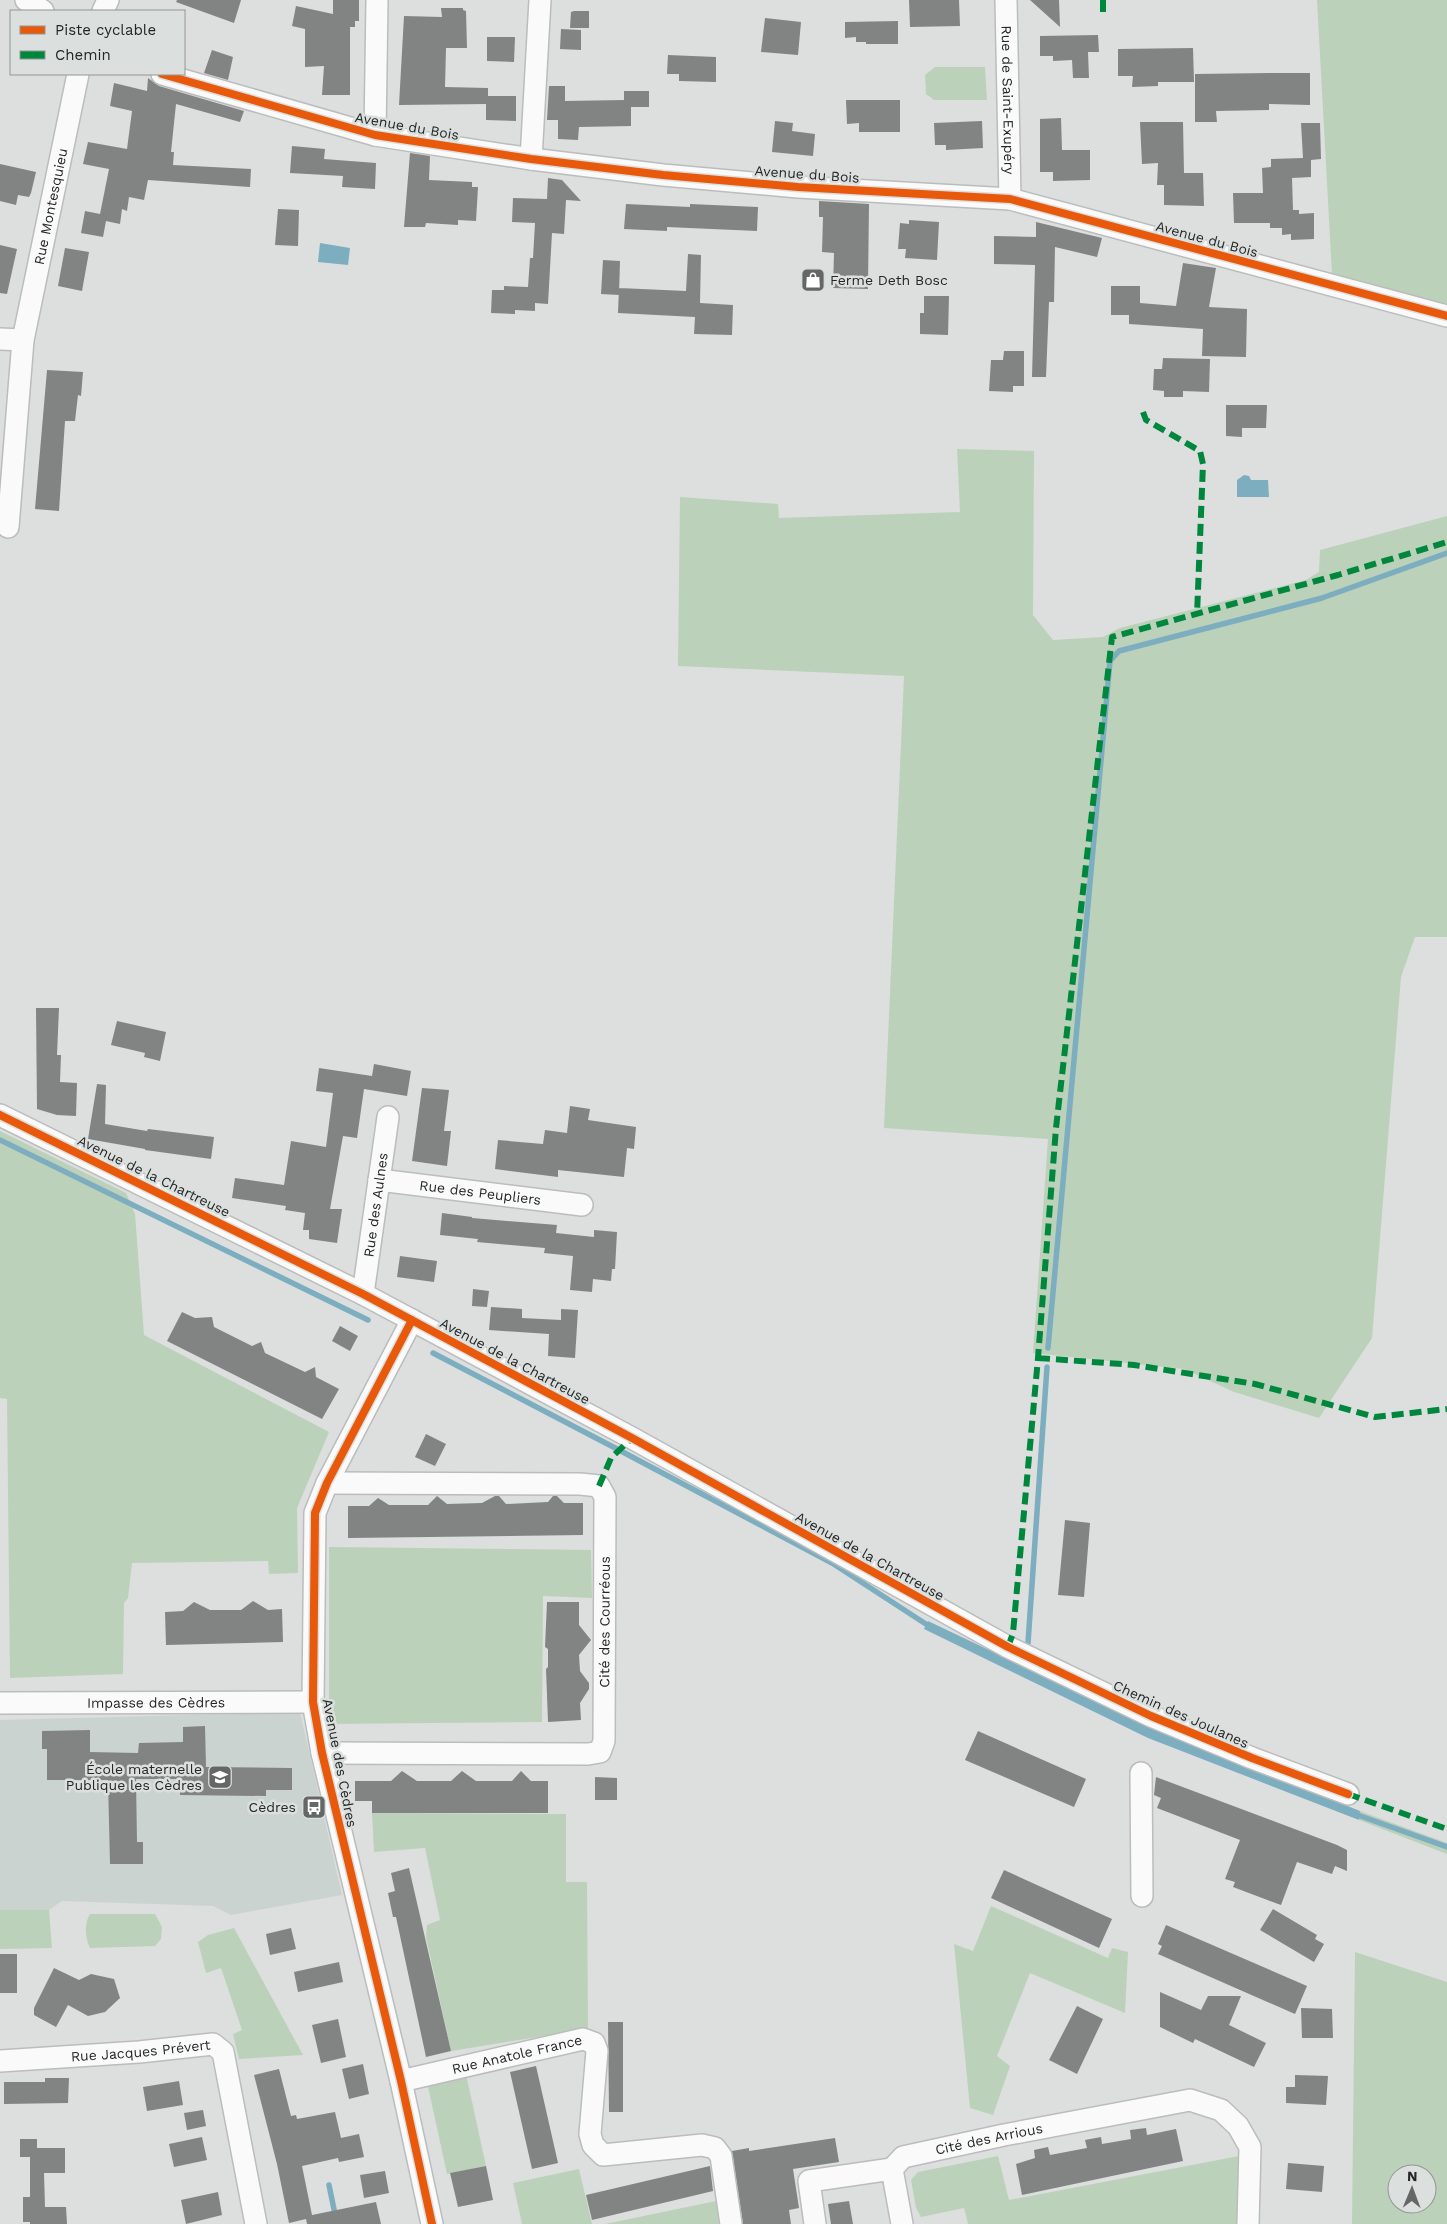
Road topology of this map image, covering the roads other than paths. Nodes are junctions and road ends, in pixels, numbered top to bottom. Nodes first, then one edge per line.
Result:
1 (26, 0) edge
2 (377, 0) edge
3 (540, 0) edge
4 (1006, 0) edge
5 (41, 10) edge
6 (78, 75) edge
7 (165, 75) edge
8 (375, 135) junction
9 (531, 159) junction
10 (1010, 199) junction
11 (1447, 316) edge
12 (0, 339) edge
13 (23, 340) junction
14 (8, 527) dead end
15 (0, 1114) edge
16 (388, 1117) dead end
17 (379, 1180) junction
18 (582, 1205) dead end
19 (364, 1294) junction
20 (412, 1320) junction
21 (327, 1483) junction
22 (1008, 1647) joint
23 (0, 1702) edge
24 (313, 1702) junction
25 (322, 1753) junction
26 (1141, 1773) dead end
27 (1348, 1794) dead end
28 (1142, 1896) dead end
29 (0, 2061) edge
30 (401, 2081) junction
31 (892, 2169) junction
32 (256, 2224) edge
33 (432, 2224) edge
34 (731, 2224) edge
35 (815, 2224) edge
36 (902, 2224) edge
37 (1248, 2224) edge

1 - 5 street
2 - 8 street
3 - 9 street
4 - 10 street, Rue de Saint-Exupéry
6 - 13 street, Rue Montesquieu
7 - 8 street, Avenue du Bois
8 - 9 street, Avenue du Bois
9 - 10 street, Avenue du Bois
10 - 11 street, Avenue du Bois
12 - 13 street
13 - 14 street, Rue Montesquieu
15 - 19 street, Avenue de la Chartreuse
16 - 17 street, Rue des Aulnes
17 - 18 street, Rue des Peupliers
17 - 19 street, Rue des Aulnes
19 - 20 street, Avenue de la Chartreuse
20 - 21 street, Avenue des Cèdres
20 - 22 street, Avenue de la Chartreuse
21 - 24 street, Avenue des Cèdres
21 - 25 street, Cité des Courréous
22 - 27 street, Chemin des Joulanes
23 - 24 street, Impasse des Cèdres
24 - 25 street, Avenue des Cèdres
25 - 30 street, Avenue des Cèdres
26 - 28 street
29 - 32 street, Rue Jacques Prévert
30 - 33 street, Avenue des Cèdres
30 - 34 street, Rue Anatole France
31 - 35 street
31 - 36 street
31 - 37 street, Cité des Arrious

